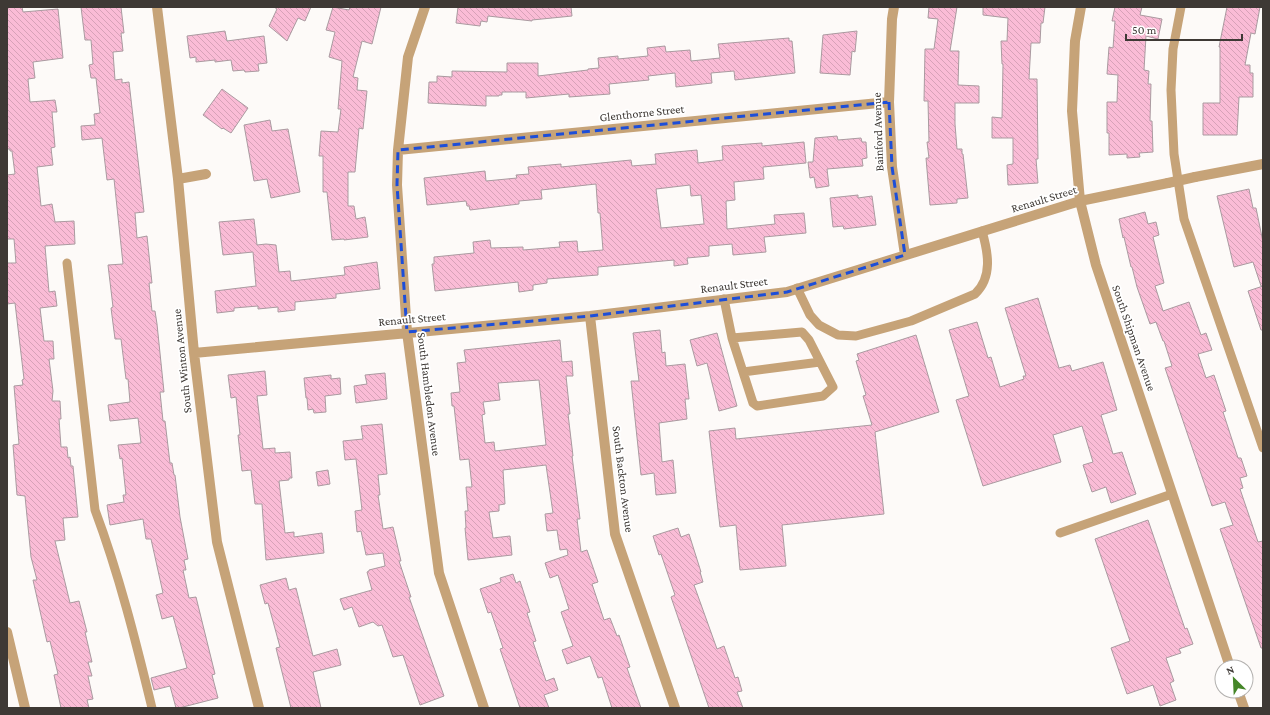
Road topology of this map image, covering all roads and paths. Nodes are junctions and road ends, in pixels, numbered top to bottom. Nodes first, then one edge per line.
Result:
1 (159, 7) edge
2 (425, 7) edge
3 (894, 7) edge
4 (1081, 7) edge
5 (1181, 7) edge
6 (889, 102) junction
7 (398, 150) junction
8 (1263, 164) edge
9 (206, 174) dead end
10 (178, 179) junction
11 (1080, 201) junction
12 (982, 231) junction
13 (905, 255) junction
14 (67, 263) dead end
15 (797, 288) junction
16 (724, 299) junction
17 (590, 316) junction
18 (407, 332) junction
19 (732, 338) junction
20 (194, 353) junction
21 (820, 362) junction
22 (743, 372) junction
23 (1263, 448) edge
24 (1172, 494) junction
25 (1060, 533) dead end
26 (7, 632) edge
27 (10, 657) edge
28 (1227, 659) edge
29 (25, 708) edge
30 (152, 708) edge
31 (259, 708) edge
32 (484, 708) edge
33 (675, 708) edge

1 - 10 street, South Winton Avenue
2 - 7 street, South Hambledon Avenue
3 - 6 street, Bainford Avenue
4 - 11 street, South Shipman Avenue
5 - 23 lane
6 - 7 street, Glenthorne Street
6 - 13 street, Bainford Avenue
7 - 18 street, South Hambledon Avenue
8 - 11 street, Renault Street, bridge
9 - 10 street
10 - 20 street, South Winton Avenue
11 - 12 street, Renault Street
11 - 24 street, South Shipman Avenue
12 - 13 street, Renault Street
12 - 15 lane
13 - 15 street, Renault Street
14 - 30 lane
15 - 16 street, Renault Street
16 - 17 street, Renault Street
16 - 19 lane
17 - 18 street, Renault Street
17 - 33 street, South Backton Avenue
18 - 20 street, Renault Street
18 - 32 street, South Hambledon Avenue
19 - 21 lane
19 - 22 lane
20 - 31 street, South Winton Avenue
21 - 22 lane
21 - 22 lane
24 - 25 lane
24 - 28 street, South Shipman Avenue
26 - 27 street
27 - 29 street

